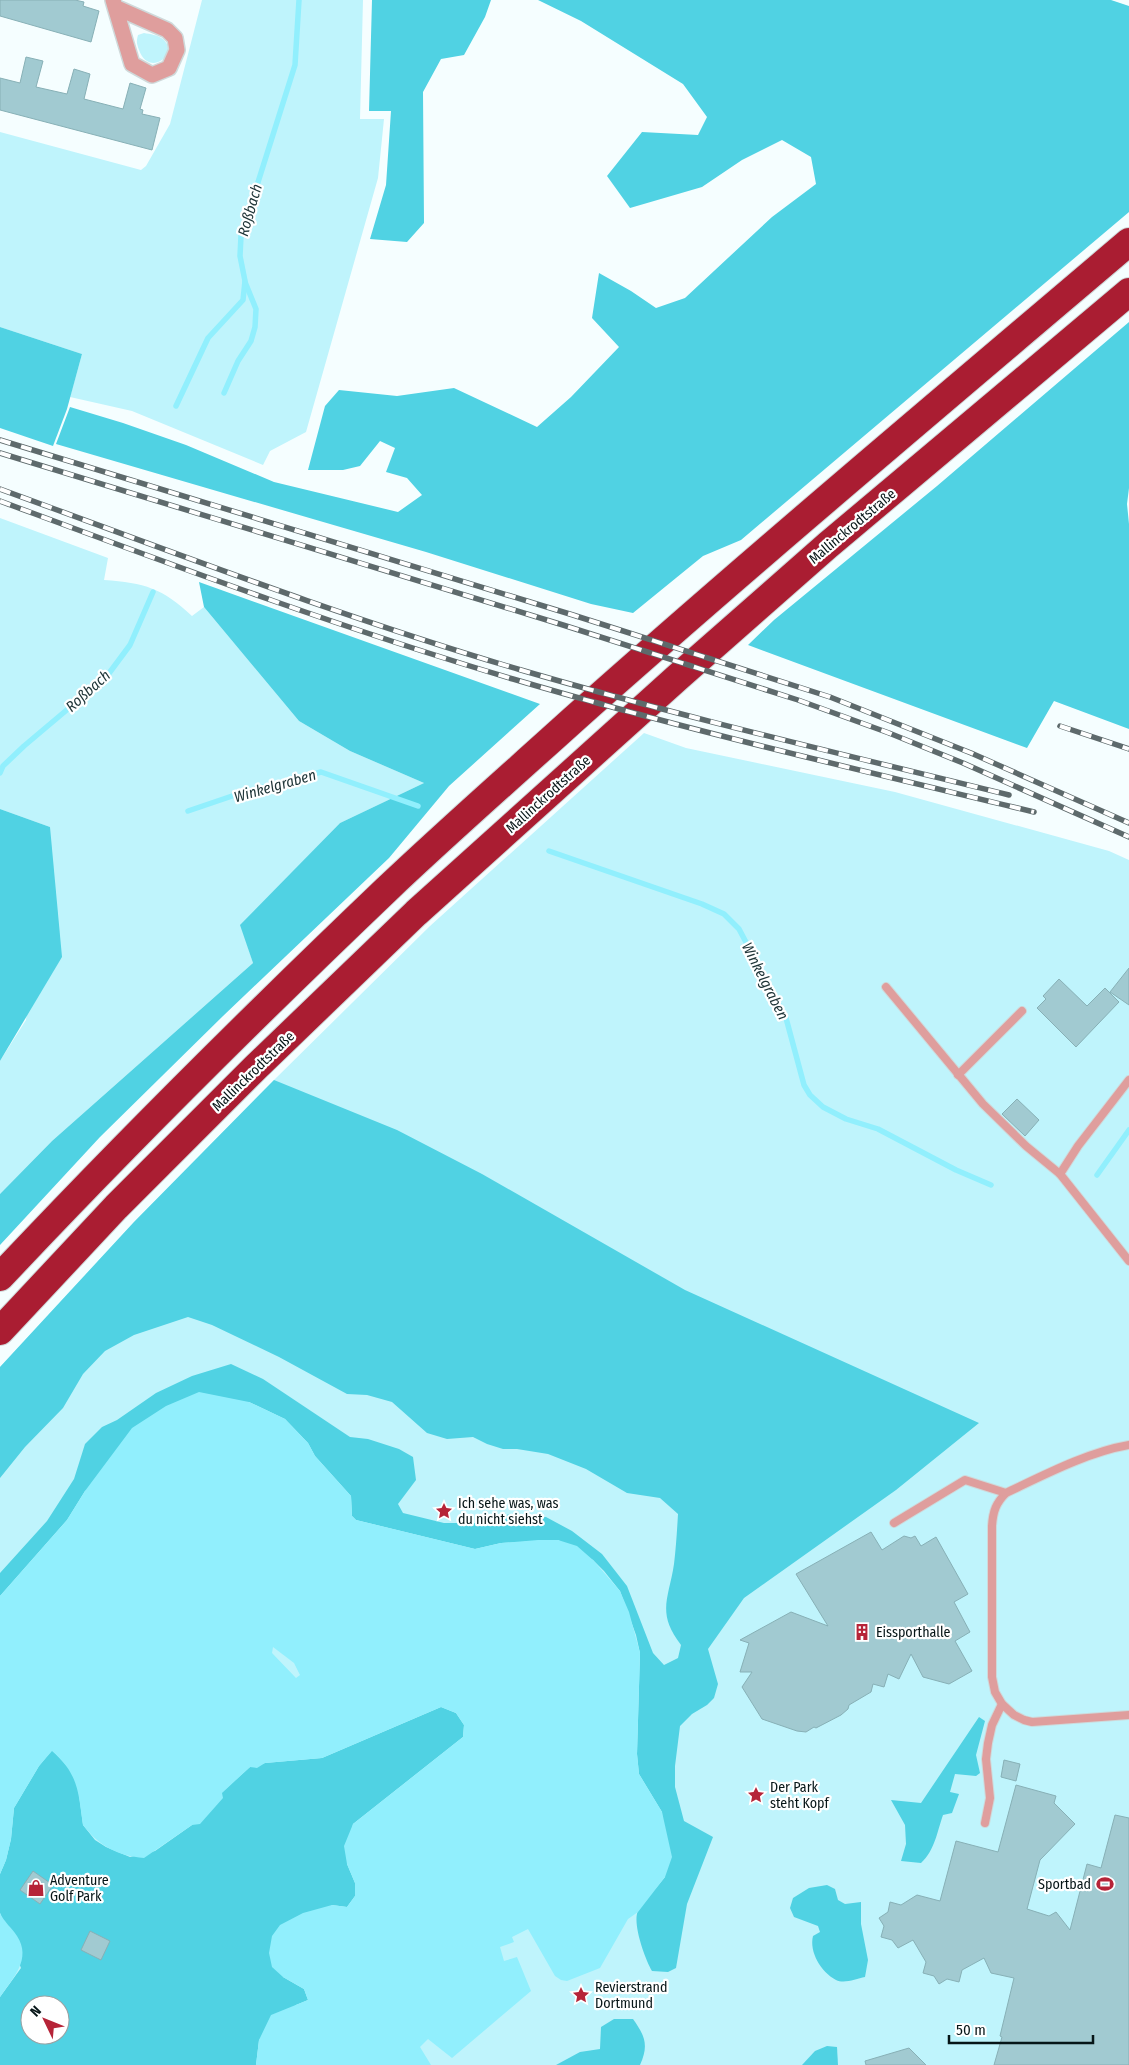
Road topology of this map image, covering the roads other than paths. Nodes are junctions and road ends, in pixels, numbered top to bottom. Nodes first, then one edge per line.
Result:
1 (114, 4) edge
2 (1129, 242) edge
3 (1129, 292) edge
4 (886, 987) dead end
5 (1022, 1012) dead end
6 (958, 1075) junction
7 (1129, 1080) edge
8 (1060, 1174) junction
9 (1129, 1261) edge
10 (0, 1277) edge
11 (0, 1331) edge
12 (1129, 1445) edge
13 (1006, 1493) junction
14 (894, 1523) dead end
15 (1002, 1704) junction
16 (1129, 1715) edge
17 (984, 1823) dead end

1 - 1 street
2 - 10 highway
3 - 11 highway, Mallinckrodtstraße
4 - 6 lane
5 - 6 lane
6 - 8 lane
7 - 8 lane
8 - 9 lane
12 - 13 lane
13 - 14 lane
13 - 15 lane
15 - 16 lane
15 - 17 lane

